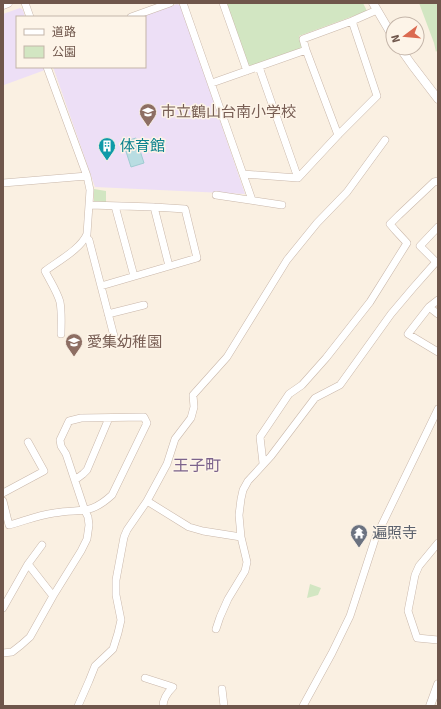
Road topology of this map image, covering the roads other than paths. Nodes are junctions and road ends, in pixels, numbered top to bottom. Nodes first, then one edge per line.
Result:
1 (8, 3) edge
2 (25, 3) edge
3 (170, 3) edge
4 (184, 3) edge
5 (223, 3) edge
6 (3, 5) edge
7 (375, 7) edge
8 (30, 16) edge
9 (134, 16) edge
10 (352, 21) junction
11 (385, 24) edge
12 (306, 50) junction
13 (406, 56) edge
14 (259, 67) junction
15 (47, 68) edge
16 (247, 71) junction
17 (212, 83) junction
18 (438, 99) edge
19 (338, 135) junction
20 (385, 140) dead end
21 (243, 174) junction
22 (87, 176) junction
23 (298, 178) junction
24 (438, 181) edge
25 (3, 183) edge
26 (216, 196) dead end
27 (252, 200) junction
28 (90, 205) junction
29 (282, 205) dead end
30 (115, 206) junction
31 (154, 207) junction
32 (438, 227) edge
33 (86, 237) junction
34 (169, 266) junction
35 (134, 276) junction
36 (101, 286) junction
37 (438, 300) edge
38 (144, 305) dead end
39 (429, 307) junction
40 (108, 314) junction
41 (438, 314) edge
42 (61, 334) dead end
43 (114, 340) dead end
44 (438, 352) edge
45 (438, 409) edge
46 (109, 418) junction
47 (28, 442) dead end
48 (263, 463) junction
49 (75, 480) junction
50 (3, 493) edge
51 (3, 501) edge
52 (147, 501) junction
53 (85, 510) junction
54 (240, 537) junction
55 (438, 542) edge
56 (42, 545) dead end
57 (28, 564) junction
58 (53, 596) junction
59 (3, 608) edge
60 (216, 629) dead end
61 (438, 640) edge
62 (3, 653) edge
63 (145, 678) dead end
64 (438, 684) edge
65 (222, 689) dead end
66 (215, 701) dead end
67 (224, 703) edge
68 (78, 706) edge
69 (163, 706) edge
70 (303, 706) edge
71 (430, 706) edge

1 - 6 street
2 - 8 street
3 - 9 street
4 - 17 street
5 - 16 street
7 - 10 street
7 - 11 street
10 - 12 street
10 - 19 street
12 - 14 street
12 - 19 street
13 - 18 street
14 - 16 street
14 - 23 street
15 - 22 street
16 - 17 street
17 - 21 street
19 - 23 street
20 - 52 street
21 - 23 street
21 - 27 street
22 - 25 street
22 - 28 street
24 - 48 street
26 - 27 street
27 - 29 street
28 - 30 street
28 - 33 street
30 - 31 street
30 - 35 street
31 - 34 street
31 - 34 street
32 - 48 street
33 - 36 street
33 - 42 street
34 - 35 street
35 - 36 street
36 - 40 street
37 - 39 street
38 - 40 street
39 - 41 street
39 - 44 street
40 - 43 street
45 - 70 street
46 - 49 street
46 - 49 street
46 - 53 street
47 - 50 street
48 - 54 street
49 - 53 street
51 - 53 street
52 - 54 street
52 - 68 street
53 - 58 street
54 - 60 street
55 - 61 street
56 - 57 street
57 - 58 street
57 - 59 street
58 - 62 street
63 - 69 street
64 - 71 street
65 - 67 street
66 - 67 street

